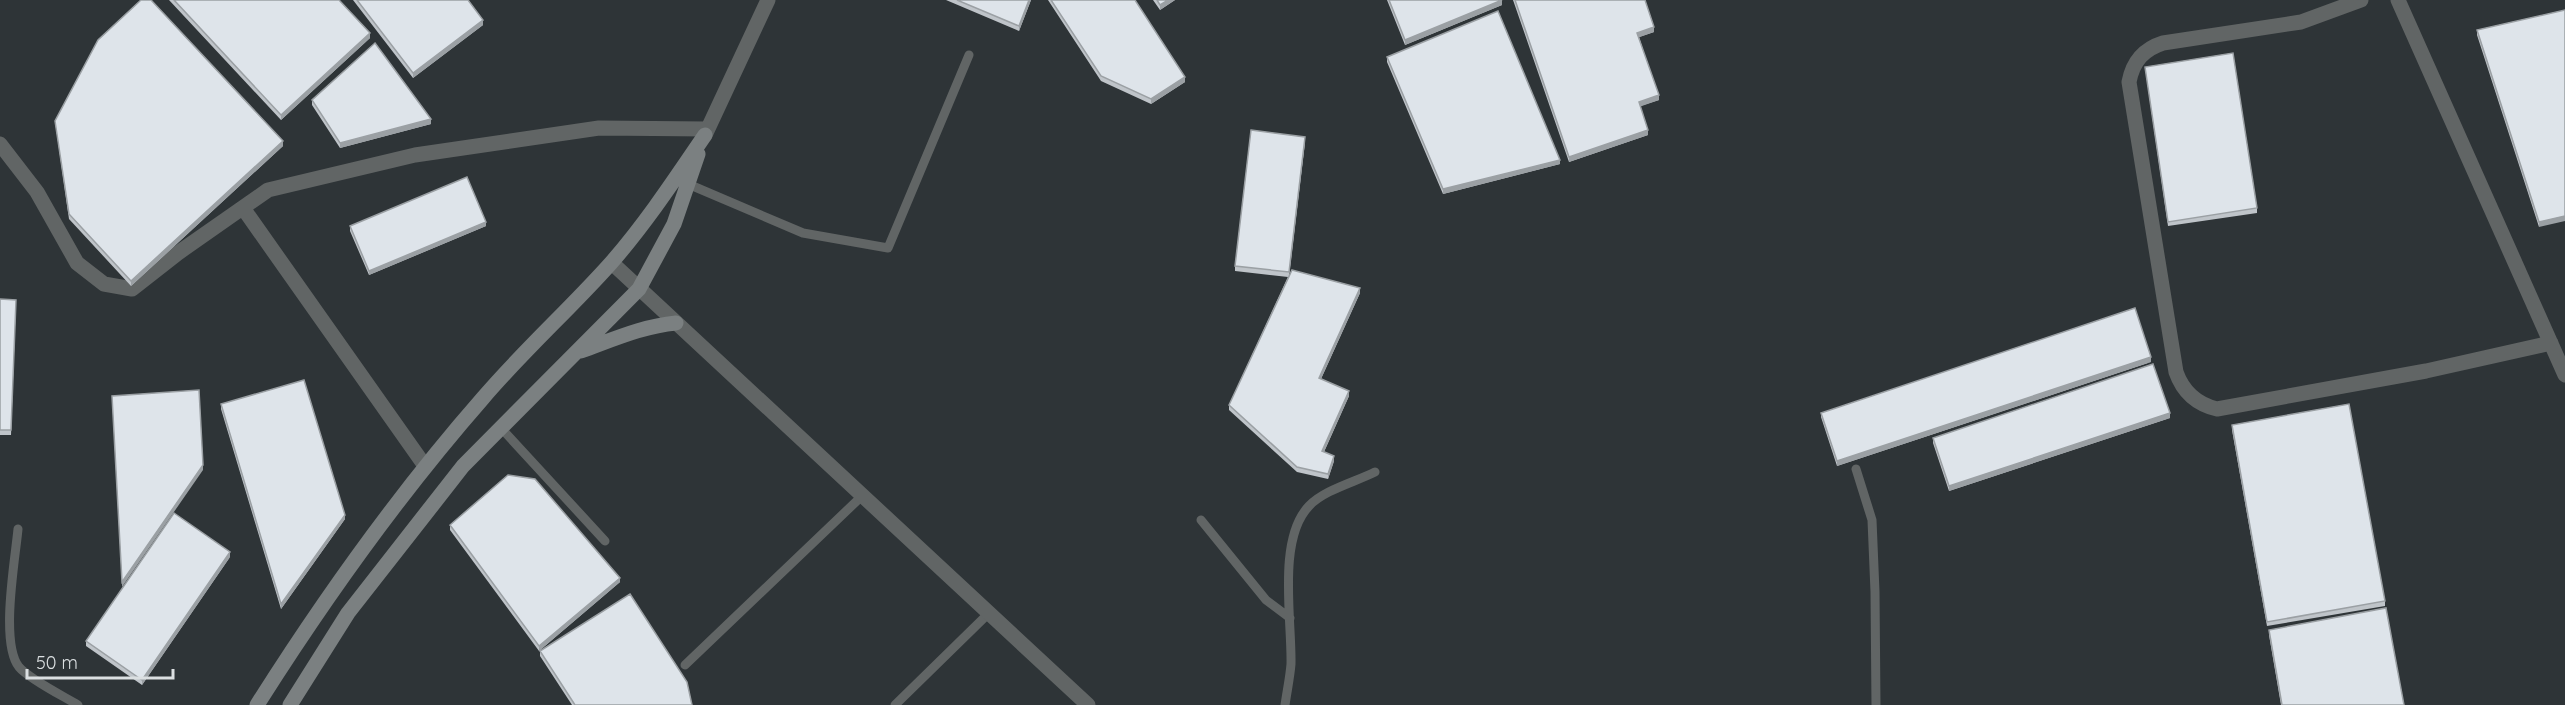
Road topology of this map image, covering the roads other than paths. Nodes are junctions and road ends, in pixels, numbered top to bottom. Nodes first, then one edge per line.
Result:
1 (768, 0) edge
2 (2361, 0) edge
3 (2398, 0) edge
4 (969, 55) dead end
5 (706, 132) junction
6 (0, 144) edge
7 (688, 184) junction
8 (243, 208) junction
9 (612, 262) junction
10 (639, 289) junction
11 (676, 323) junction
12 (2551, 343) junction
13 (575, 354) junction
14 (2565, 375) edge
15 (502, 429) junction
16 (425, 466) junction
17 (1857, 469) dead end
18 (1375, 472) dead end
19 (862, 496) junction
20 (1201, 520) dead end
21 (18, 529) dead end
22 (605, 541) dead end
23 (988, 613) junction
24 (1290, 618) junction
25 (686, 665) dead end
26 (78, 705) edge
27 (257, 705) edge
28 (290, 705) edge
29 (895, 705) edge
30 (1088, 705) edge
31 (1285, 705) edge
32 (1876, 705) edge

1 - 5 street
2 - 12 street
3 - 12 street
4 - 7 lane
5 - 7 street
5 - 8 street
5 - 9 street
6 - 8 street
7 - 10 street
8 - 16 street
9 - 10 street
9 - 16 street
10 - 11 street
10 - 13 street
11 - 13 street
11 - 19 street
12 - 14 street
13 - 15 street
15 - 22 lane
15 - 28 street
16 - 27 street
17 - 32 lane
18 - 24 lane
19 - 23 street
19 - 25 lane
20 - 24 lane
21 - 26 lane
23 - 29 lane
23 - 30 street
24 - 31 lane

